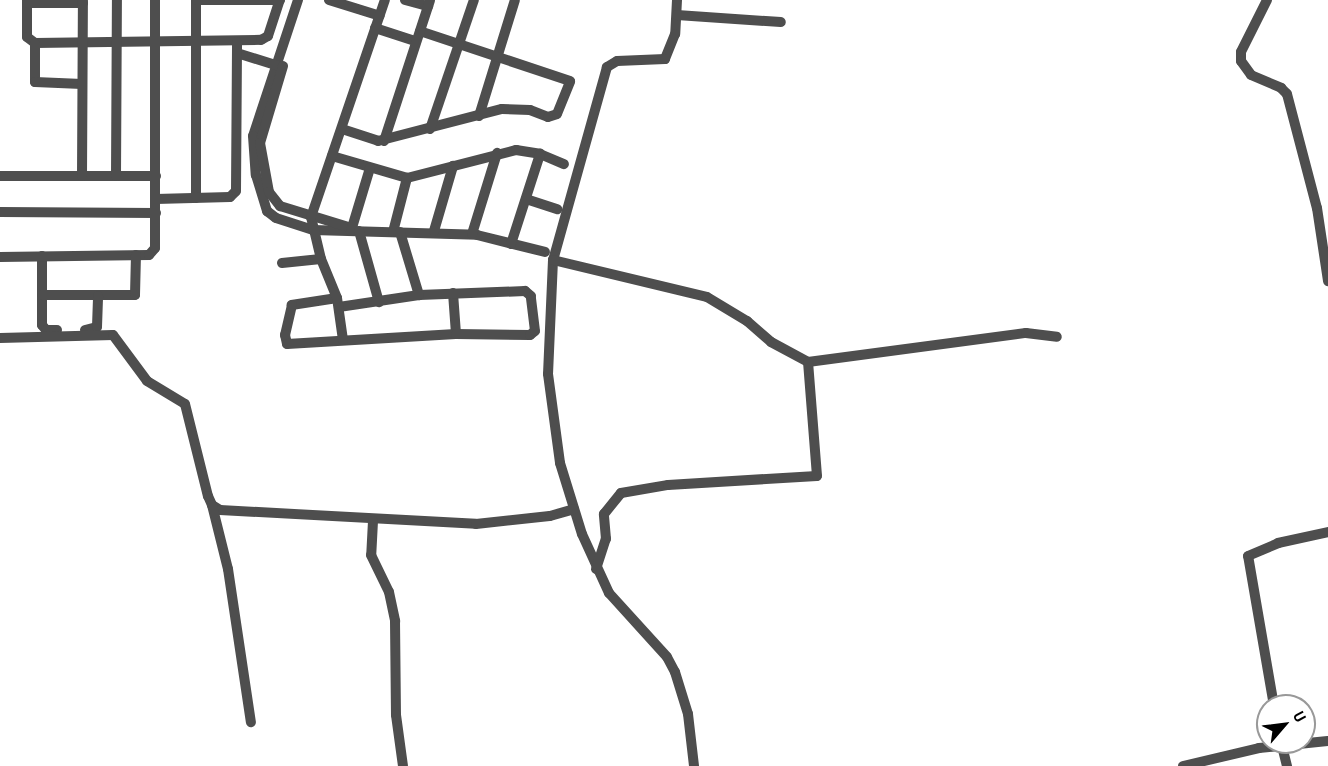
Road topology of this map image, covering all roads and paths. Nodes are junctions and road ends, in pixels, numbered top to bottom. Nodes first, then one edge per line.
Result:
1 (117, 0) edge
2 (155, 0) edge
3 (196, 0) edge
4 (280, 0) edge
5 (298, 0) edge
6 (305, 0) edge
7 (329, 0) edge
8 (386, 0) edge
9 (405, 0) edge
10 (474, 0) edge
11 (515, 0) edge
12 (676, 0) edge
13 (1267, 0) edge
14 (83, 1) edge
15 (27, 2) edge
16 (429, 3) edge
17 (677, 15) junction
18 (380, 16) junction
19 (782, 22) dead end
20 (375, 28) junction
21 (418, 36) junction
22 (196, 42) junction
23 (36, 43) junction
24 (82, 43) junction
25 (117, 43) junction
26 (155, 43) junction
27 (458, 43) junction
28 (237, 47) junction
29 (497, 57) junction
30 (279, 66) junction
31 (82, 84) junction
32 (479, 116) junction
33 (342, 129) junction
34 (430, 129) junction
35 (384, 141) junction
36 (497, 153) junction
37 (540, 154) junction
38 (332, 156) junction
39 (564, 164) dead end
40 (453, 166) junction
41 (370, 168) junction
42 (0, 176) edge
43 (82, 176) junction
44 (117, 176) junction
45 (156, 176) junction
46 (407, 178) junction
47 (196, 198) junction
48 (156, 199) junction
49 (526, 199) junction
50 (557, 209) dead end
51 (0, 212) edge
52 (156, 213) junction
53 (312, 213) junction
54 (313, 230) junction
55 (354, 230) junction
56 (434, 231) junction
57 (396, 232) junction
58 (472, 234) junction
59 (511, 244) junction
60 (136, 255) junction
61 (42, 256) junction
62 (549, 256) junction
63 (0, 257) edge
64 (321, 259) junction
65 (282, 263) dead end
66 (1328, 281) edge
67 (453, 293) junction
68 (42, 295) junction
69 (419, 295) junction
70 (98, 296) junction
71 (379, 302) junction
72 (338, 303) junction
73 (456, 334) junction
74 (1057, 337) dead end
75 (0, 338) edge
76 (343, 340) junction
77 (808, 362) junction
78 (212, 505) junction
79 (574, 509) junction
80 (373, 521) junction
81 (1328, 532) edge
82 (596, 570) junction
83 (1272, 694) edge
84 (251, 722) dead end
85 (1256, 750) edge
86 (1204, 763) edge
87 (403, 766) edge
88 (694, 766) edge
89 (1183, 766) edge

1 - 25 street
2 - 26 street
3 - 4 street
3 - 22 street
4 - 28 street
5 - 30 street
6 - 30 street
7 - 18 street
8 - 18 street
9 - 16 street
10 - 27 street
11 - 29 street
12 - 17 street
13 - 66 street
14 - 15 street
14 - 24 street
15 - 23 street
16 - 21 street
17 - 19 street
17 - 62 street
18 - 20 street
20 - 21 street
20 - 33 street
21 - 27 street
21 - 35 street
22 - 26 street
22 - 28 street
22 - 47 street
23 - 24 street
23 - 31 street
24 - 25 street
24 - 31 street
25 - 26 street
25 - 44 street
26 - 45 street
27 - 29 street
27 - 34 street
28 - 30 street
28 - 47 street
29 - 32 street
29 - 32 street
30 - 53 street
30 - 54 street
31 - 43 street
32 - 34 street
33 - 35 street
33 - 38 street
34 - 35 street
36 - 37 street
36 - 40 street
36 - 58 street
37 - 39 street
37 - 49 street
38 - 41 street
38 - 53 street
40 - 46 street
40 - 56 street
41 - 46 street
41 - 55 street
42 - 43 street
43 - 44 street
44 - 45 street
45 - 48 street
46 - 57 street
47 - 48 street
48 - 52 street
49 - 50 street
49 - 59 street
51 - 52 street
52 - 60 street
53 - 54 street
53 - 55 street
54 - 55 street
54 - 64 street
55 - 57 street
55 - 71 street
56 - 57 street
56 - 58 street
57 - 69 street
58 - 59 street
59 - 62 street
60 - 61 street
60 - 70 street
61 - 63 street
61 - 68 street
62 - 77 street
62 - 79 street
64 - 65 street
64 - 72 street
67 - 69 street
67 - 73 street
67 - 73 street
68 - 70 street
68 - 70 street
69 - 71 street
71 - 72 street
72 - 76 street
72 - 76 street
73 - 76 street
74 - 77 street
75 - 78 street
77 - 82 street
78 - 80 street
78 - 84 street
79 - 80 street
79 - 82 street
80 - 87 street
81 - 83 street
82 - 88 street
85 - 86 street
86 - 89 street

